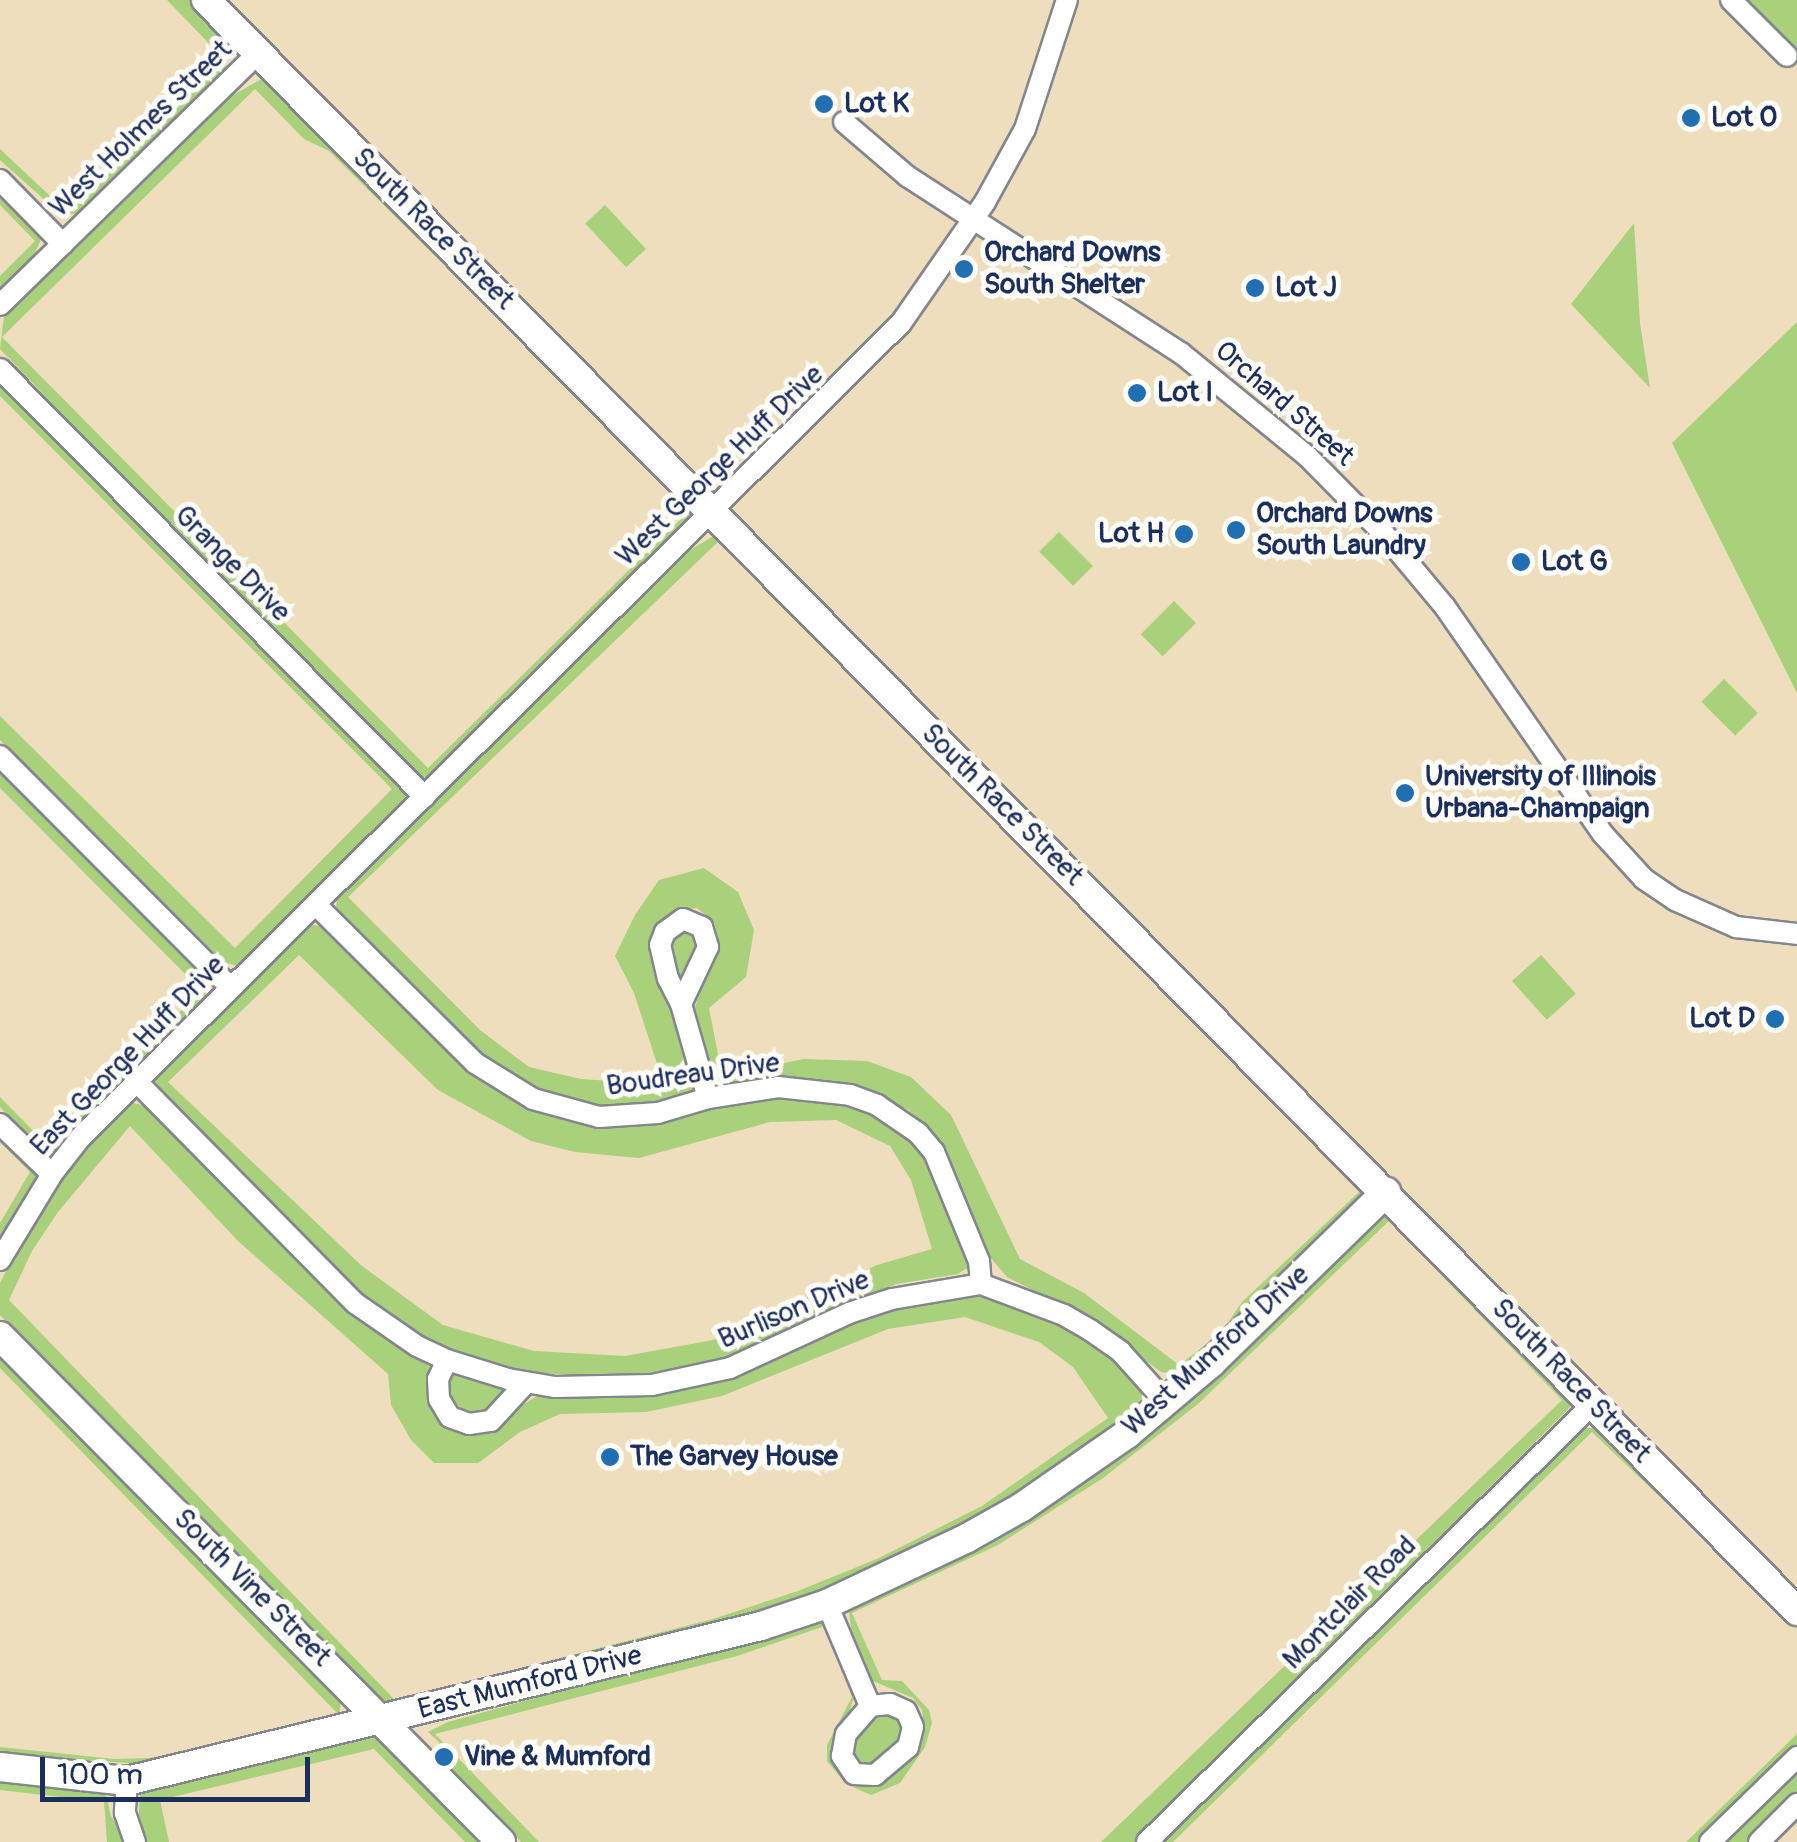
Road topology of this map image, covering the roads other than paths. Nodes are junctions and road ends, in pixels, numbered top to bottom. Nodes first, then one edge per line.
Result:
1 (206, 0) edge
2 (1067, 0) edge
3 (1731, 0) edge
4 (258, 52) junction
5 (1787, 56) dead end
6 (844, 122) dead end
7 (0, 180) edge
8 (972, 220) junction
9 (63, 244) junction
10 (0, 306) edge
11 (0, 369) edge
12 (712, 512) junction
13 (0, 756) edge
14 (425, 797) junction
15 (316, 905) junction
16 (1797, 934) edge
17 (230, 987) junction
18 (682, 1004) dead end
19 (136, 1081) junction
20 (708, 1098) junction
21 (0, 1124) edge
22 (52, 1174) junction
23 (1386, 1192) junction
24 (0, 1260) edge
25 (981, 1284) junction
26 (0, 1336) edge
27 (447, 1360) junction
28 (526, 1383) junction
29 (1166, 1401) junction
30 (1592, 1404) junction
31 (1037, 1497) joint
32 (826, 1604) junction
33 (1797, 1611) edge
34 (870, 1706) dead end
35 (384, 1720) junction
36 (1797, 1757) edge
37 (0, 1767) edge
38 (128, 1781) junction
39 (1797, 1804) edge
40 (1712, 1841) edge
41 (135, 1842) edge
42 (501, 1842) edge
43 (1147, 1842) edge
44 (1758, 1842) edge

1 - 4 street, South Race Street
2 - 8 street, West George Huff Drive
3 - 5 street
4 - 9 street, West Holmes Street
4 - 12 street, South Race Street
6 - 8 street, Orchard Street
7 - 9 street
8 - 12 street, West George Huff Drive
8 - 16 street, Orchard Street
9 - 10 street, West Holmes Street
11 - 14 street, Grange Drive
12 - 14 street, West George Huff Drive
12 - 23 street, South Race Street
13 - 17 street
14 - 15 street, West George Huff Drive
15 - 17 street, East George Huff Drive
15 - 20 street, Boudreau Drive
17 - 19 street, East George Huff Drive
18 - 20 street
19 - 22 street, East George Huff Drive
19 - 27 street, Burlison Drive
20 - 25 street, Boudreau Drive
21 - 22 street
22 - 24 street, East George Huff Drive
23 - 29 street, West Mumford Drive
23 - 30 street, South Race Street
25 - 28 street, Burlison Drive
25 - 29 street, Burlison Drive
26 - 35 street, South Vine Street
27 - 28 street, Burlison Drive
27 - 28 street
29 - 31 street, West Mumford Drive
30 - 33 street, South Race Street
30 - 43 street, Montclair Road
31 - 32 street, East Mumford Drive
32 - 34 street
32 - 35 street, East Mumford Drive
35 - 38 street, East Mumford Drive
35 - 42 street, South Vine Street
36 - 40 street
37 - 38 street, East Mumford Drive
38 - 41 street
39 - 44 street

